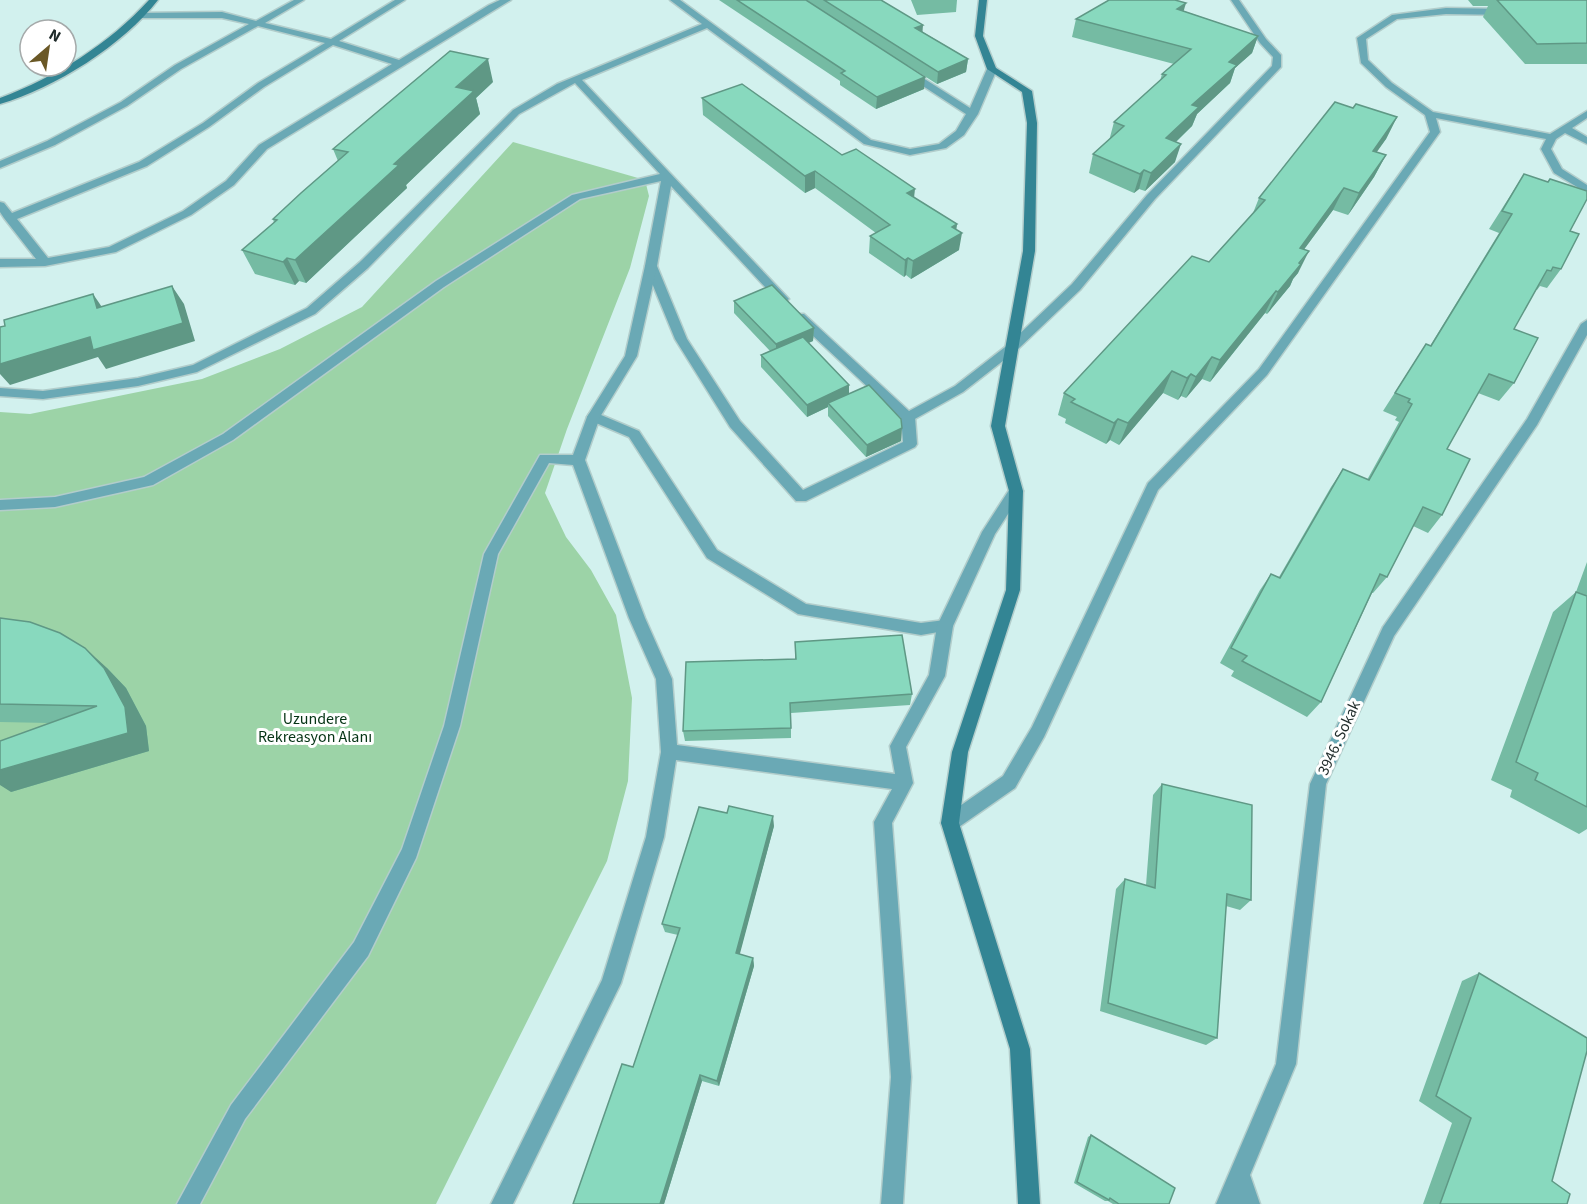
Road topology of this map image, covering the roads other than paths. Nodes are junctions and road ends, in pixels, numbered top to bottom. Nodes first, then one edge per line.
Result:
1 (154, 0) edge
2 (300, 0) edge
3 (401, 0) edge
4 (507, 0) edge
5 (674, 0) edge
6 (983, 0) edge
7 (1235, 0) edge
8 (1516, 12) edge
9 (142, 15) junction
10 (259, 22) junction
11 (708, 25) junction
12 (329, 41) junction
13 (398, 63) junction
14 (992, 69) junction
15 (904, 70) edge
16 (578, 81) junction
17 (0, 101) edge
18 (973, 114) junction
19 (1430, 114) junction
20 (1587, 114) edge
21 (1564, 128) junction
22 (1552, 136) junction
23 (1587, 141) edge
24 (0, 165) edge
25 (668, 176) junction
26 (1587, 190) edge
27 (0, 205) edge
28 (9, 218) junction
29 (45, 262) junction
30 (0, 263) edge
31 (651, 266) junction
32 (1587, 324) edge
33 (1012, 346) junction
34 (0, 392) edge
35 (594, 417) junction
36 (908, 417) junction
37 (578, 460) junction
38 (1016, 491) junction
39 (0, 505) edge
40 (945, 626) junction
41 (669, 752) junction
42 (905, 783) junction
43 (951, 823) junction
44 (1239, 1174) junction
45 (188, 1204) edge
46 (502, 1204) edge
47 (892, 1204) edge
48 (1029, 1204) edge
49 (1227, 1204) edge
50 (1249, 1204) edge

1 - 9 street
2 - 10 street
3 - 12 street
4 - 13 street
5 - 11 street
6 - 14 street
7 - 33 street
8 - 19 street
9 - 10 street
9 - 17 street
10 - 12 street
10 - 24 street
11 - 16 street
11 - 18 street
12 - 13 street
12 - 28 street
13 - 29 street
14 - 18 street
14 - 33 street
15 - 18 street
16 - 25 street
16 - 34 street
19 - 22 street
19 - 43 street
20 - 21 street
21 - 22 street
21 - 23 street
22 - 26 street
25 - 31 street
25 - 36 street
25 - 39 street
27 - 28 street
28 - 29 street
29 - 30 street
31 - 35 street
31 - 36 street
32 - 44 street, 3946. Sokak
33 - 36 street
33 - 38 street
35 - 37 street
35 - 40 street
37 - 41 street
37 - 45 street
38 - 40 street
38 - 43 street
40 - 42 street
41 - 42 street
41 - 46 street
42 - 47 street
43 - 48 street
44 - 49 street, 3946. Sokak
44 - 50 street

